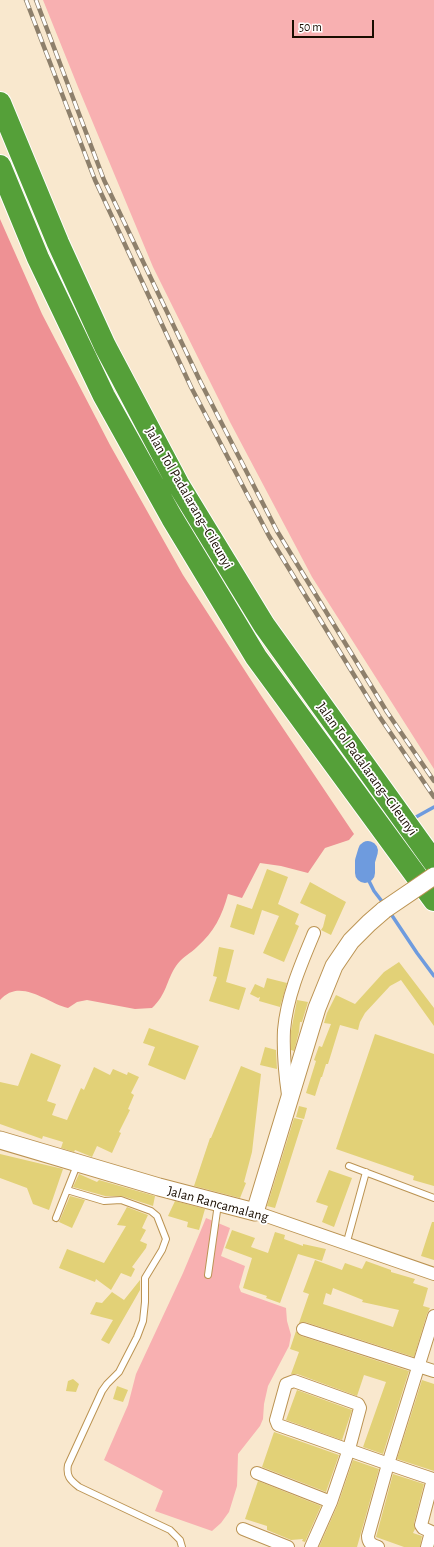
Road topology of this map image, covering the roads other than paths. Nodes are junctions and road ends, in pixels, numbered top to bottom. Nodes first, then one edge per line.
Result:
1 (0, 103) edge
2 (0, 166) edge
3 (434, 862) edge
4 (434, 876) edge
5 (434, 900) edge
6 (314, 933) dead end
7 (289, 1098) junction
8 (0, 1140) edge
9 (77, 1163) junction
10 (349, 1166) dead end
11 (366, 1172) junction
12 (67, 1190) junction
13 (434, 1198) edge
14 (219, 1202) junction
15 (255, 1212) junction
16 (56, 1218) dead end
17 (346, 1245) junction
18 (434, 1274) edge
19 (208, 1275) dead end
20 (434, 1316) edge
21 (303, 1330) dead end
22 (418, 1366) junction
23 (434, 1371) edge
24 (349, 1450) junction
25 (388, 1464) junction
26 (256, 1473) dead end
27 (434, 1478) edge
28 (331, 1502) junction
29 (244, 1529) dead end
30 (433, 1533) edge
31 (182, 1547) edge
32 (288, 1547) edge
33 (311, 1547) edge
34 (378, 1547) edge
35 (427, 1547) edge

1 - 3 highway, Jalan Tol Padalarang–Cileunyi
2 - 5 highway, Jalan Tol Padalarang–Cileunyi
4 - 7 street, bridge
6 - 7 street
7 - 15 street
8 - 9 street, Jalan Rancamalang
9 - 12 lane
9 - 14 street, Jalan Rancamalang
10 - 11 lane
11 - 13 lane
11 - 17 lane
12 - 16 lane
12 - 31 lane
14 - 15 street, Jalan Rancamalang
14 - 19 lane
15 - 17 street, Jalan Rancamalang
17 - 18 street, Jalan Rancamalang
20 - 22 street
21 - 22 street
22 - 23 street
22 - 25 street
24 - 24 street
24 - 25 street
24 - 28 street
25 - 27 street
25 - 34 street
26 - 28 street
27 - 30 street
28 - 33 street
29 - 32 street
30 - 35 street

